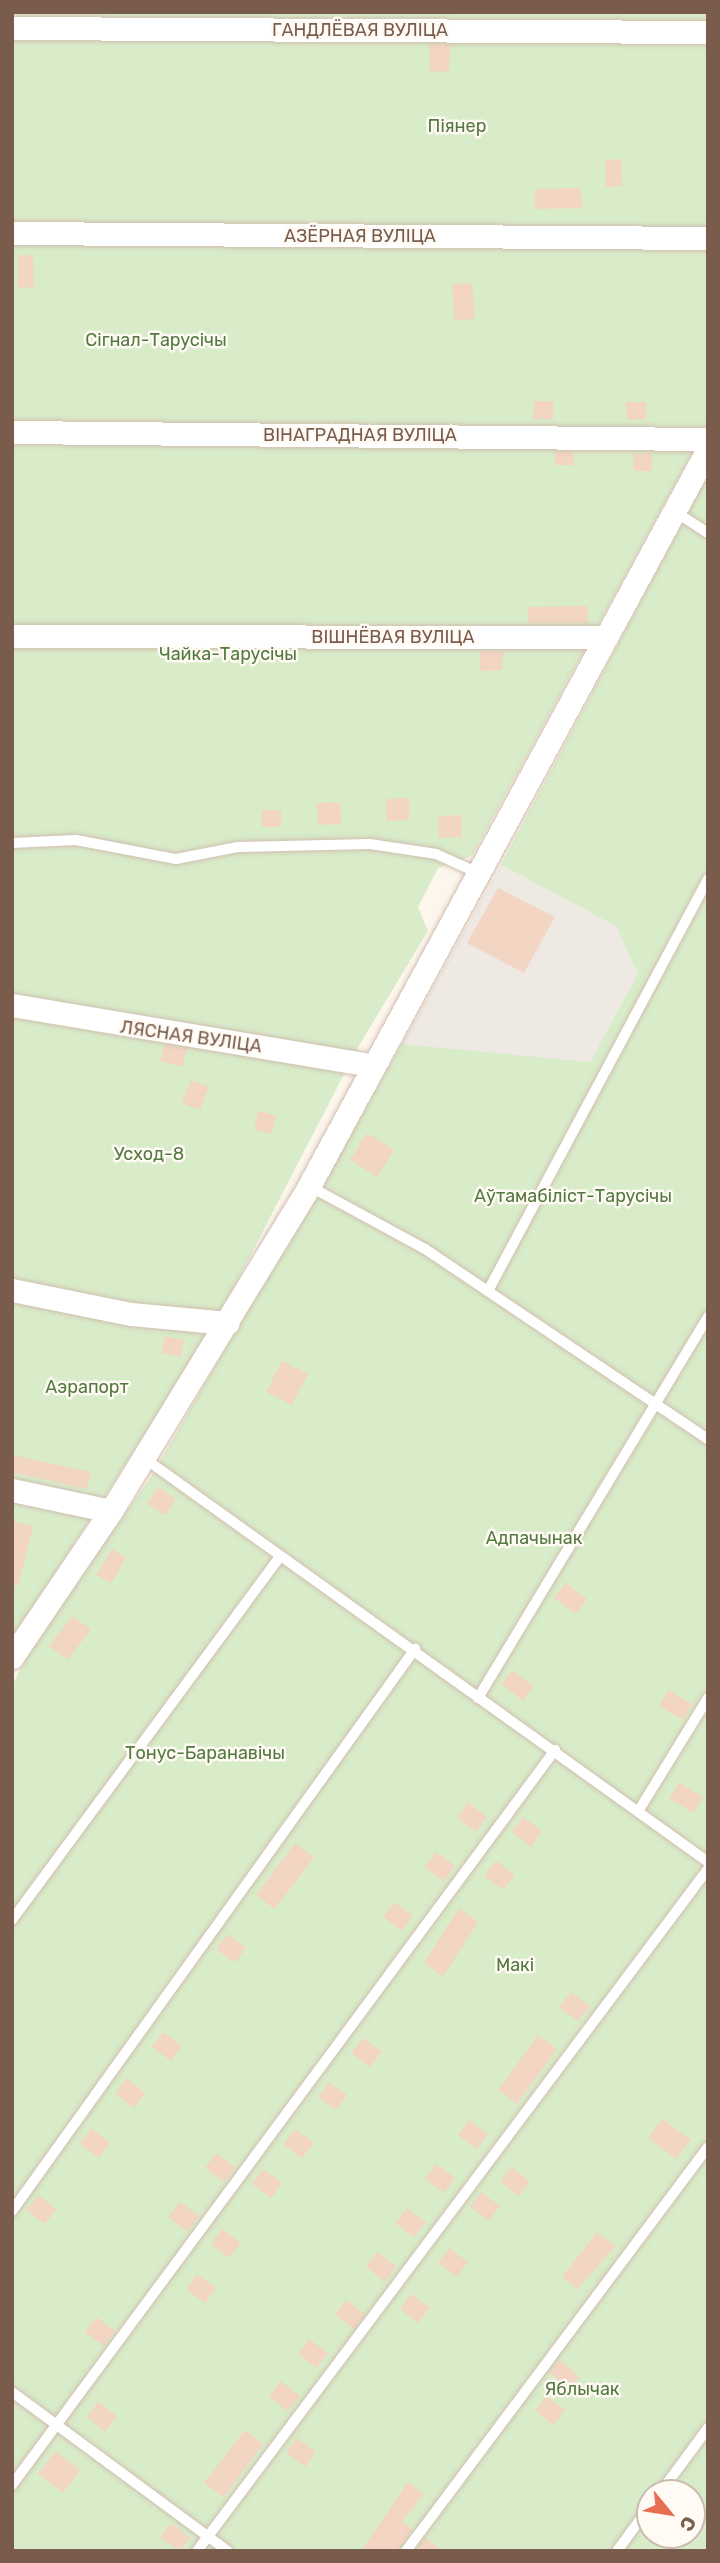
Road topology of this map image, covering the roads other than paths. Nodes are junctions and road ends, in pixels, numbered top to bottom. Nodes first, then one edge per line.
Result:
1 (12, 28) edge
2 (708, 32) edge
3 (12, 233) edge
4 (708, 238) edge
5 (12, 432) edge
6 (708, 439) edge
7 (708, 449) edge
8 (674, 511) junction
9 (708, 533) edge
10 (12, 636) edge
11 (606, 637) junction
12 (12, 843) edge
13 (478, 873) junction
14 (708, 879) edge
15 (12, 1005) edge
16 (371, 1065) junction
17 (309, 1186) junction
18 (12, 1290) edge
19 (488, 1291) junction
20 (708, 1317) edge
21 (228, 1323) junction
22 (659, 1404) junction
23 (708, 1439) edge
24 (144, 1458) junction
25 (12, 1490) edge
26 (111, 1511) junction
27 (280, 1557) junction
28 (415, 1649) junction
29 (12, 1657) edge
30 (478, 1698) junction
31 (708, 1698) edge
32 (555, 1751) junction
33 (639, 1810) junction
34 (708, 1862) edge
35 (708, 1869) edge
36 (12, 1920) edge
37 (708, 2147) edge
38 (12, 2211) edge
39 (12, 2392) edge
40 (59, 2426) junction
41 (708, 2428) edge
42 (670, 2479) edge
43 (12, 2485) edge
44 (636, 2525) edge
45 (208, 2536) junction
46 (197, 2551) edge
47 (228, 2551) edge
48 (406, 2551) edge
49 (617, 2551) edge

1 - 2 street, ГАНДЛЁВАЯ ВУЛІЦА
3 - 4 street, АЗЁРНАЯ ВУЛІЦА
5 - 6 street, ВІНАГРАДНАЯ ВУЛІЦА
7 - 8 street
8 - 9 lane
8 - 11 street
10 - 11 street, ВІШНЁВАЯ ВУЛІЦА
11 - 13 street
12 - 13 lane
13 - 16 street
14 - 19 lane
15 - 16 street, ЛЯСНАЯ ВУЛІЦА
16 - 17 street
17 - 19 lane
17 - 21 street
18 - 21 street
19 - 22 lane
20 - 22 lane
21 - 24 street
22 - 23 lane
22 - 30 lane
24 - 26 street
24 - 27 lane
25 - 26 street
26 - 29 street
27 - 28 lane
27 - 36 lane
28 - 30 lane
28 - 38 lane
30 - 32 lane
31 - 33 lane
32 - 33 lane
32 - 40 lane
33 - 34 lane
35 - 45 lane
37 - 48 lane
39 - 40 lane
40 - 43 lane
40 - 45 lane
41 - 42 lane
44 - 49 lane
45 - 46 lane
45 - 47 lane

